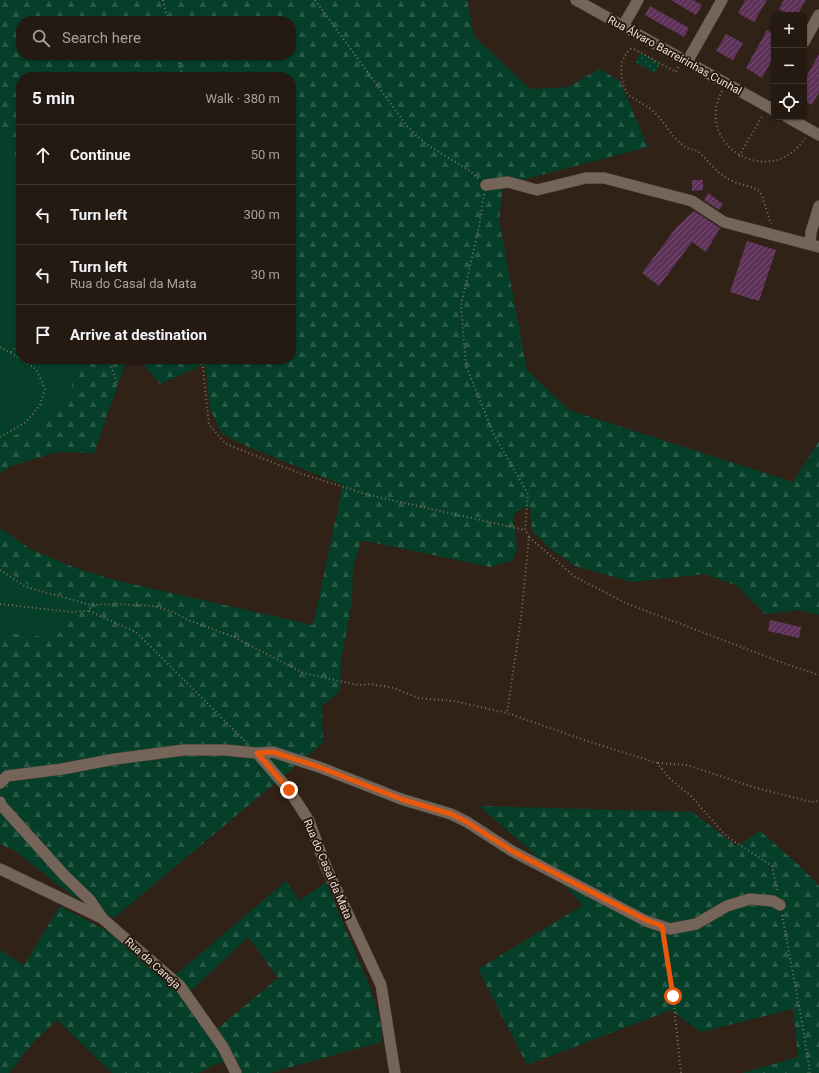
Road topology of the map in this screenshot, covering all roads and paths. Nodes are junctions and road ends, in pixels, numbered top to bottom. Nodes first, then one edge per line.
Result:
1 (163, 0) edge
2 (315, 0) edge
3 (576, 0) edge
4 (638, 0) edge
5 (722, 0) edge
6 (819, 15) edge
7 (167, 16) edge
8 (624, 26) junction
9 (807, 37) edge
10 (178, 60) edge
11 (685, 60) junction
12 (182, 72) edge
13 (727, 83) junction
14 (771, 108) edge
15 (792, 120) edge
16 (814, 132) edge
17 (739, 156) junction
18 (486, 185) junction
19 (819, 206) edge
20 (777, 236) junction
21 (814, 246) edge
22 (0, 346) edge
23 (16, 346) edge
24 (10, 352) junction
25 (16, 356) edge
26 (29, 364) edge
27 (110, 364) edge
28 (203, 364) edge
29 (117, 382) dead end
30 (0, 437) edge
31 (525, 530) junction
32 (529, 537) junction
33 (0, 570) edge
34 (0, 604) edge
35 (91, 605) junction
36 (89, 612) junction
37 (819, 675) edge
38 (507, 713) junction
39 (257, 753) junction
40 (657, 762) junction
41 (0, 783) edge
42 (819, 801) edge
43 (0, 802) edge
44 (0, 869) edge
45 (780, 905) junction
46 (102, 918) junction
47 (662, 926) junction
48 (236, 1073) edge
49 (395, 1073) edge
50 (681, 1073) edge
51 (810, 1073) edge

1 - 7 path
2 - 18 path
3 - 8 street, Rua Álvaro Barreirinhas Cunhal
4 - 8 street
5 - 11 street
6 - 9 street
8 - 11 street, Rua Álvaro Barreirinhas Cunhal
10 - 12 path
11 - 13 street, Rua Álvaro Barreirinhas Cunhal
11 - 20 path
13 - 14 street, Rua Álvaro Barreirinhas Cunhal
13 - 17 path
14 - 17 path
15 - 16 street
16 - 17 path
18 - 20 street
18 - 31 path
19 - 21 street
20 - 21 street
22 - 24 path
23 - 24 path
24 - 25 path
26 - 30 path
27 - 29 path
28 - 31 path
31 - 32 path
32 - 37 path
32 - 38 path
33 - 35 path
34 - 36 path
35 - 36 path
35 - 38 path
36 - 39 path
38 - 40 path
39 - 41 street
39 - 47 street
39 - 49 street, Rua do Casal da Mata
40 - 42 path
40 - 45 path
43 - 46 street
44 - 46 street
45 - 47 street
45 - 51 path
46 - 48 street, Rua da Caneja
47 - 50 path

